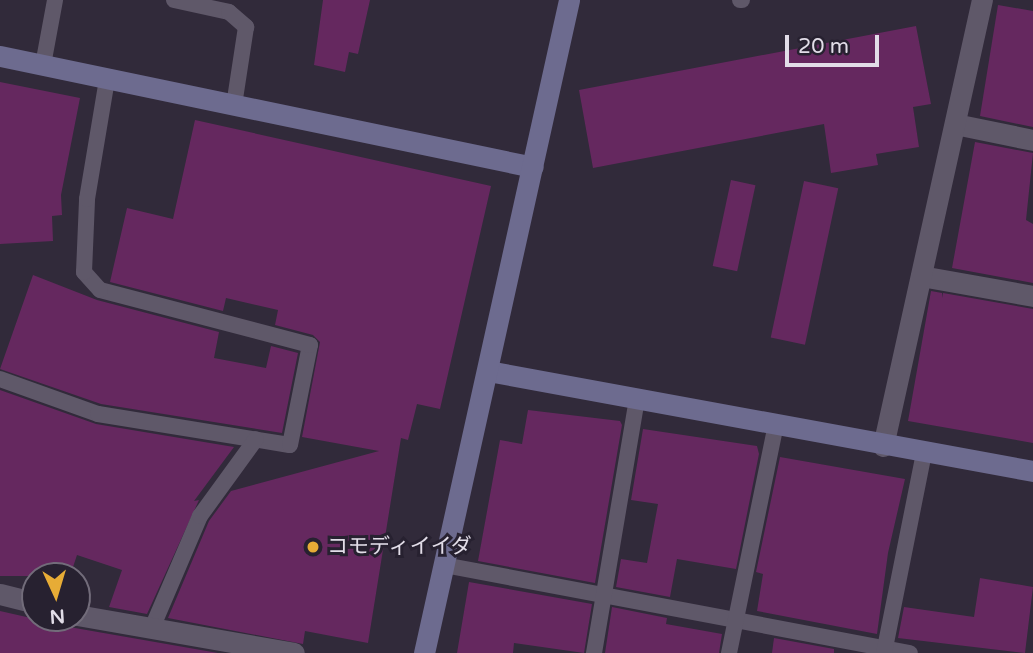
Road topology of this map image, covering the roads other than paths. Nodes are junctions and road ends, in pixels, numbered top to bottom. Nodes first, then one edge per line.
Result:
1 (55, 0) edge
2 (174, 0) edge
3 (569, 0) edge
4 (982, 0) edge
5 (0, 56) edge
6 (43, 65) junction
7 (107, 79) junction
8 (234, 105) junction
9 (955, 124) junction
10 (1033, 140) edge
11 (533, 167) junction
12 (921, 276) junction
13 (1033, 296) edge
14 (488, 371) junction
15 (0, 379) edge
16 (637, 399) junction
17 (776, 425) junction
18 (256, 439) junction
19 (883, 446) junction
20 (924, 453) junction
21 (1033, 471) edge
22 (444, 565) junction
23 (0, 594) edge
24 (605, 597) junction
25 (21, 599) edge
26 (91, 617) edge
27 (735, 622) junction
28 (152, 628) junction
29 (884, 651) edge
30 (294, 653) edge
31 (424, 653) edge
32 (594, 653) edge
33 (729, 653) edge
34 (910, 653) edge

1 - 6 lane
2 - 8 lane
3 - 11 street
4 - 9 street
5 - 6 street
6 - 7 street
7 - 8 street
7 - 18 lane
8 - 11 street
9 - 10 street
9 - 12 street
11 - 14 street
12 - 13 street
12 - 19 street
14 - 16 street
14 - 22 street
15 - 18 lane
16 - 17 street
16 - 24 lane
17 - 19 street
17 - 27 lane
18 - 28 lane
19 - 20 street
20 - 21 street
20 - 29 lane
22 - 24 lane
22 - 31 street
23 - 25 street
24 - 27 lane
24 - 32 lane
26 - 28 street
27 - 29 lane
27 - 33 lane
28 - 30 street
29 - 34 lane

